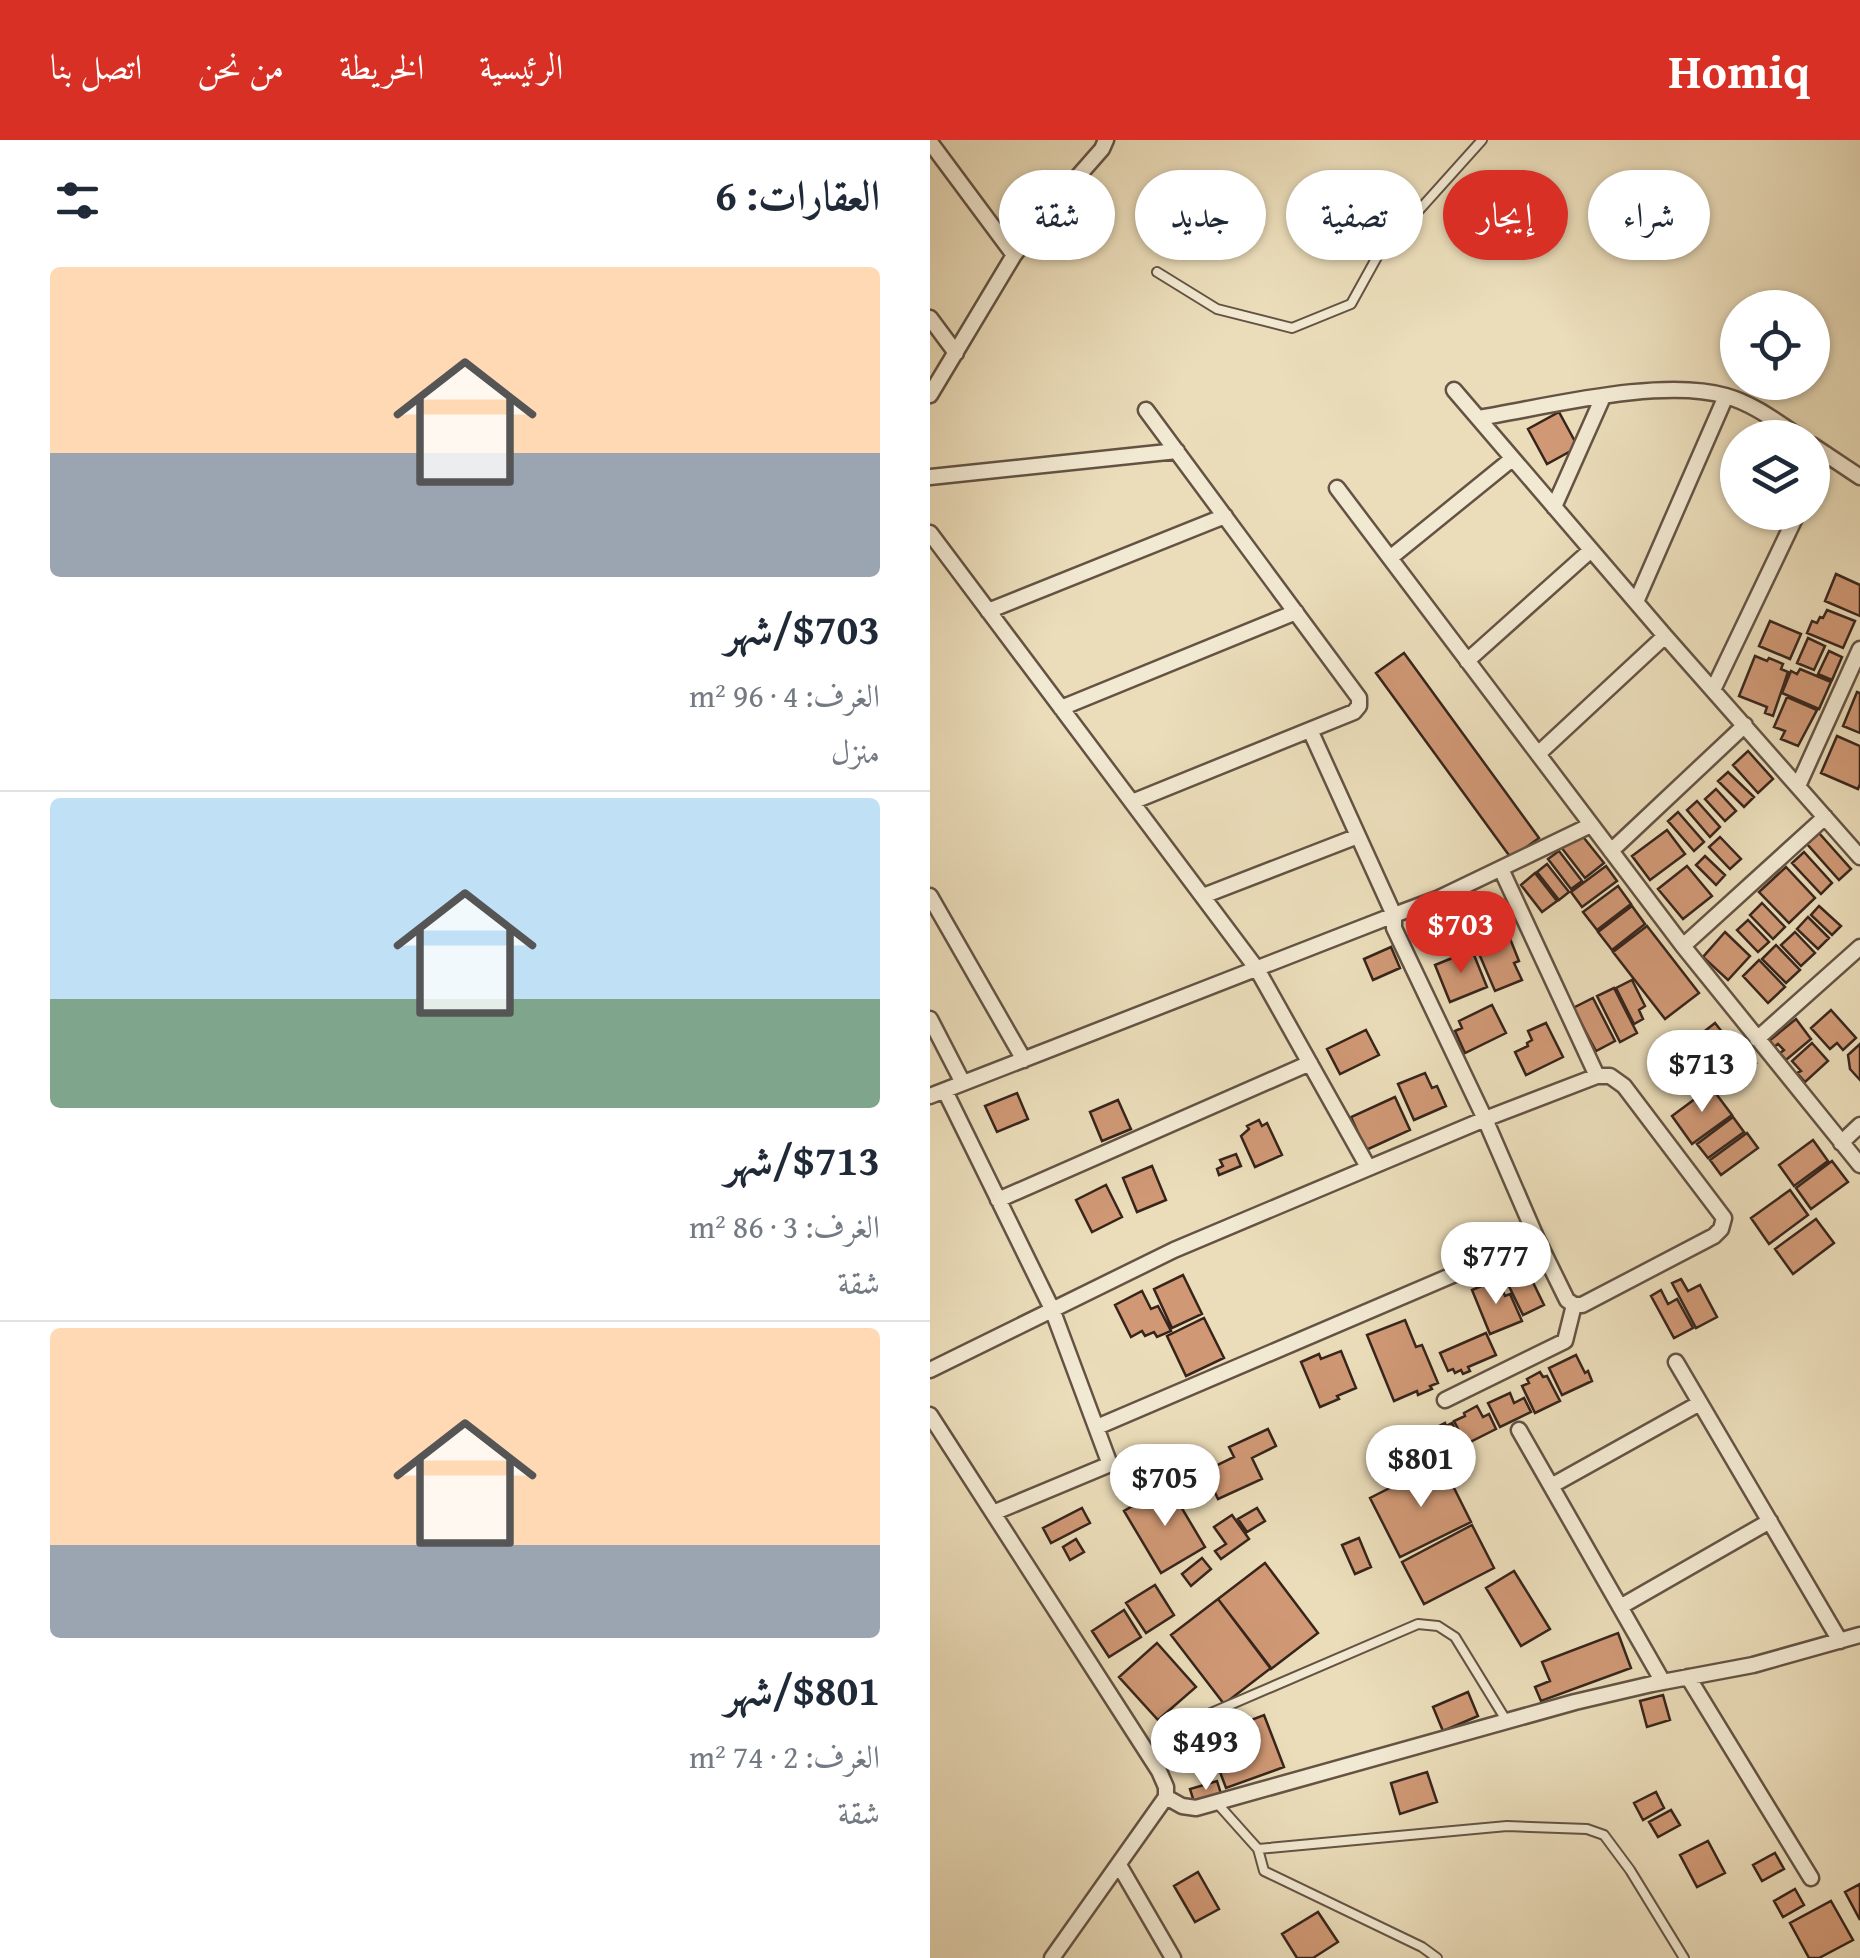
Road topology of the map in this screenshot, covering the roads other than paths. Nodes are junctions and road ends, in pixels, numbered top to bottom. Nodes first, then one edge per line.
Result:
1 (1106, 140) edge
2 (1482, 140) edge
3 (930, 142) edge
4 (1084, 170) edge
5 (999, 235) edge
6 (1011, 260) edge
7 (1158, 272) dead end
8 (930, 318) edge
9 (956, 353) junction
10 (1454, 390) dead end
11 (930, 395) edge
12 (1720, 395) edge
13 (1603, 397) junction
14 (1724, 400) edge
15 (1735, 400) edge
16 (1146, 410) dead end
17 (1478, 418) junction
18 (1775, 420) edge
19 (1176, 451) junction
20 (1830, 457) edge
21 (1512, 459) junction
22 (1860, 476) edge
23 (930, 477) edge
24 (1336, 488) dead end
25 (1554, 507) junction
26 (1225, 516) junction
27 (1789, 530) edge
28 (930, 533) edge
29 (1591, 550) junction
30 (1390, 558) junction
31 (1636, 602) junction
32 (988, 610) junction
33 (1296, 612) junction
34 (1665, 636) junction
35 (1860, 649) edge
36 (1467, 662) junction
37 (1713, 690) junction
38 (1061, 708) junction
39 (1745, 725) junction
40 (1310, 730) junction
41 (1538, 754) junction
42 (1798, 786) junction
43 (1132, 802) junction
44 (1825, 817) junction
45 (1591, 825) junction
46 (1358, 836) junction
47 (1611, 851) junction
48 (1860, 857) edge
49 (1501, 869) junction
50 (930, 896) edge
51 (1203, 896) junction
52 (1394, 915) junction
53 (1683, 946) junction
54 (1860, 947) edge
55 (1257, 969) junction
56 (930, 1019) edge
57 (1757, 1038) junction
58 (1024, 1060) junction
59 (1310, 1064) junction
60 (1597, 1076) junction
61 (963, 1083) junction
62 (937, 1093) edge
63 (1485, 1118) junction
64 (1860, 1125) edge
65 (1841, 1143) junction
66 (1860, 1166) edge
67 (1368, 1168) junction
68 (998, 1200) junction
69 (1537, 1239) junction
70 (1574, 1305) junction
71 (1052, 1309) junction
72 (1676, 1362) dead end
73 (930, 1370) edge
74 (1446, 1400) dead end
75 (1700, 1403) junction
76 (930, 1415) edge
77 (1097, 1428) junction
78 (1519, 1430) dead end
79 (1552, 1486) junction
80 (993, 1513) junction
81 (1770, 1521) junction
82 (1620, 1607) junction
83 (1860, 1636) edge
84 (1840, 1641) junction
85 (1688, 1677) junction
86 (1663, 1682) junction
87 (1197, 1719) dead end
88 (1506, 1720) junction
89 (1166, 1797) junction
90 (1216, 1802) junction
91 (1258, 1849) junction
92 (1119, 1865) junction
93 (1811, 1878) dead end
94 (1052, 1958) edge
95 (1174, 1958) edge
96 (1436, 1958) edge
97 (1684, 1958) edge

1 - 4 street
2 - 7 lane
3 - 5 street
6 - 9 street
8 - 9 street
9 - 11 street
10 - 17 street
12 - 13 street
13 - 17 street
13 - 25 street
14 - 31 street
15 - 18 street
16 - 19 street
17 - 21 street
19 - 23 street
19 - 26 street
20 - 22 street
21 - 25 street
21 - 30 street
24 - 30 street
25 - 29 street
26 - 32 street
26 - 33 street
27 - 37 street
28 - 32 street
29 - 31 street
29 - 36 street
30 - 36 street
31 - 34 street
32 - 38 street
33 - 38 street
33 - 40 street
34 - 37 street
34 - 41 street
35 - 42 street
36 - 41 street
37 - 39 street
38 - 43 street
39 - 42 street
39 - 47 street
40 - 43 street
40 - 46 street
41 - 45 street
42 - 44 street
43 - 51 street
44 - 48 street
44 - 53 street
45 - 47 street
45 - 49 street
46 - 51 street
46 - 52 street
47 - 53 street
49 - 52 street
49 - 60 street
50 - 58 street
51 - 55 street
52 - 55 street
52 - 63 street
53 - 57 street
54 - 57 street
55 - 58 street
55 - 59 street
56 - 61 street
57 - 65 street
58 - 61 street
59 - 67 street
59 - 68 street
60 - 63 street
60 - 70 street
61 - 62 street
62 - 68 street
63 - 67 street
63 - 69 street
64 - 65 street
65 - 66 street
67 - 71 street
68 - 71 street
69 - 70 street
69 - 77 street
70 - 74 street
71 - 73 street
71 - 77 street
72 - 75 street
75 - 79 street
75 - 81 street
76 - 80 street
77 - 80 street
78 - 79 street
79 - 82 street
80 - 89 street
81 - 82 street
81 - 84 street
82 - 86 street
83 - 84 street
84 - 85 street
85 - 86 street
85 - 93 street
86 - 88 street
87 - 88 lane
88 - 90 street
89 - 90 street
89 - 92 street
90 - 91 lane
91 - 96 lane
91 - 97 lane
92 - 94 street
92 - 95 street

